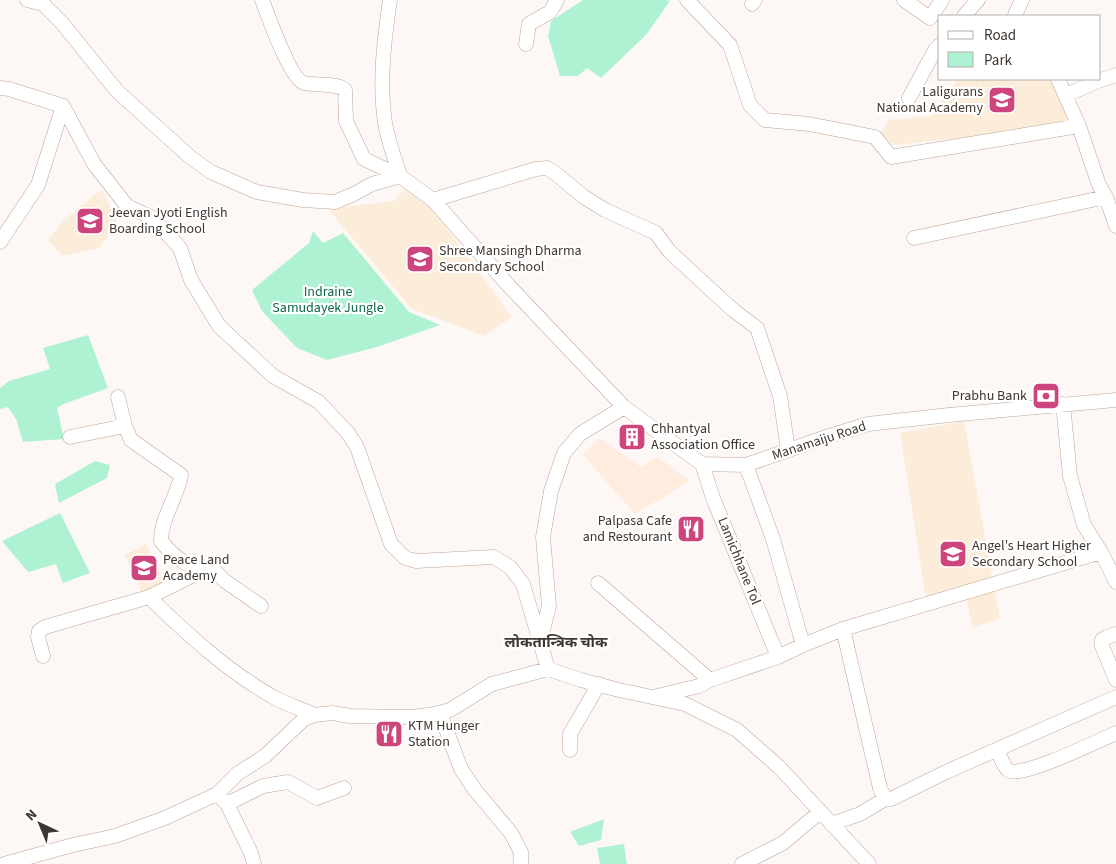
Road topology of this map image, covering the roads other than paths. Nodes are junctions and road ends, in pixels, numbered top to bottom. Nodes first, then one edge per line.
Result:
1 (27, 0) edge
2 (262, 0) edge
3 (390, 0) edge
4 (557, 0) edge
5 (687, 0) edge
6 (904, 0) edge
7 (942, 0) edge
8 (978, 0) edge
9 (1022, 0) edge
10 (965, 15) edge
11 (1015, 15) edge
12 (526, 44) dead end
13 (938, 47) edge
14 (1116, 75) edge
15 (1058, 80) edge
16 (0, 88) edge
17 (1066, 95) junction
18 (909, 98) dead end
19 (63, 106) junction
20 (1080, 126) junction
21 (400, 176) junction
22 (1106, 197) junction
23 (433, 200) junction
24 (1116, 226) edge
25 (914, 238) dead end
26 (0, 242) edge
27 (118, 397) dead end
28 (1116, 400) edge
29 (1063, 404) junction
30 (624, 407) junction
31 (125, 426) junction
32 (70, 437) dead end
33 (788, 450) junction
34 (702, 464) junction
35 (746, 465) junction
36 (1101, 552) junction
37 (202, 571) junction
38 (598, 582) dead end
39 (1116, 582) edge
40 (149, 597) junction
41 (261, 606) dead end
42 (843, 629) junction
43 (1116, 634) edge
44 (540, 643) junction
45 (803, 645) junction
46 (44, 656) dead end
47 (778, 657) junction
48 (548, 669) junction
49 (710, 680) junction
50 (1116, 680) edge
51 (599, 684) junction
52 (651, 697) junction
53 (1116, 697) edge
54 (440, 713) junction
55 (315, 715) junction
56 (1116, 733) edge
57 (570, 750) dead end
58 (997, 750) junction
59 (344, 788) dead end
60 (217, 794) junction
61 (885, 799) junction
62 (227, 804) junction
63 (820, 812) junction
64 (831, 824) junction
65 (9, 863) edge
66 (254, 864) edge
67 (521, 864) edge
68 (743, 864) edge
69 (868, 864) edge

1 - 21 street
2 - 21 street
3 - 21 street
4 - 12 street
5 - 20 street
6 - 7 street
8 - 10 street
9 - 11 street
13 - 18 street
14 - 17 street
15 - 17 street
16 - 19 street
17 - 20 street
19 - 26 street
19 - 44 street
20 - 22 street
21 - 23 street
22 - 24 street
22 - 25 street
23 - 30 street
23 - 33 street
27 - 31 street
28 - 29 street, Manamaiju Road
29 - 33 street, Manamaiju Road
29 - 36 street
30 - 34 street
30 - 44 street
31 - 32 street
31 - 37 street
33 - 35 street, Manamaiju Road
34 - 35 street, Manamaiju Road
34 - 47 street, Lamichhane Tol
35 - 45 street
36 - 39 street
36 - 42 street
37 - 40 street
37 - 41 street
38 - 49 street
40 - 46 street
40 - 55 street
42 - 45 street
42 - 61 street
43 - 50 street
44 - 48 street
45 - 47 street
47 - 49 street
48 - 51 street
48 - 54 street
49 - 52 street
51 - 52 street
51 - 57 street
52 - 63 street
53 - 58 street
54 - 55 street
54 - 67 street
55 - 60 street
56 - 58 street
58 - 61 street
59 - 62 street
60 - 62 street
60 - 65 street
61 - 64 street
62 - 66 street
63 - 64 street
63 - 68 street
64 - 69 street

